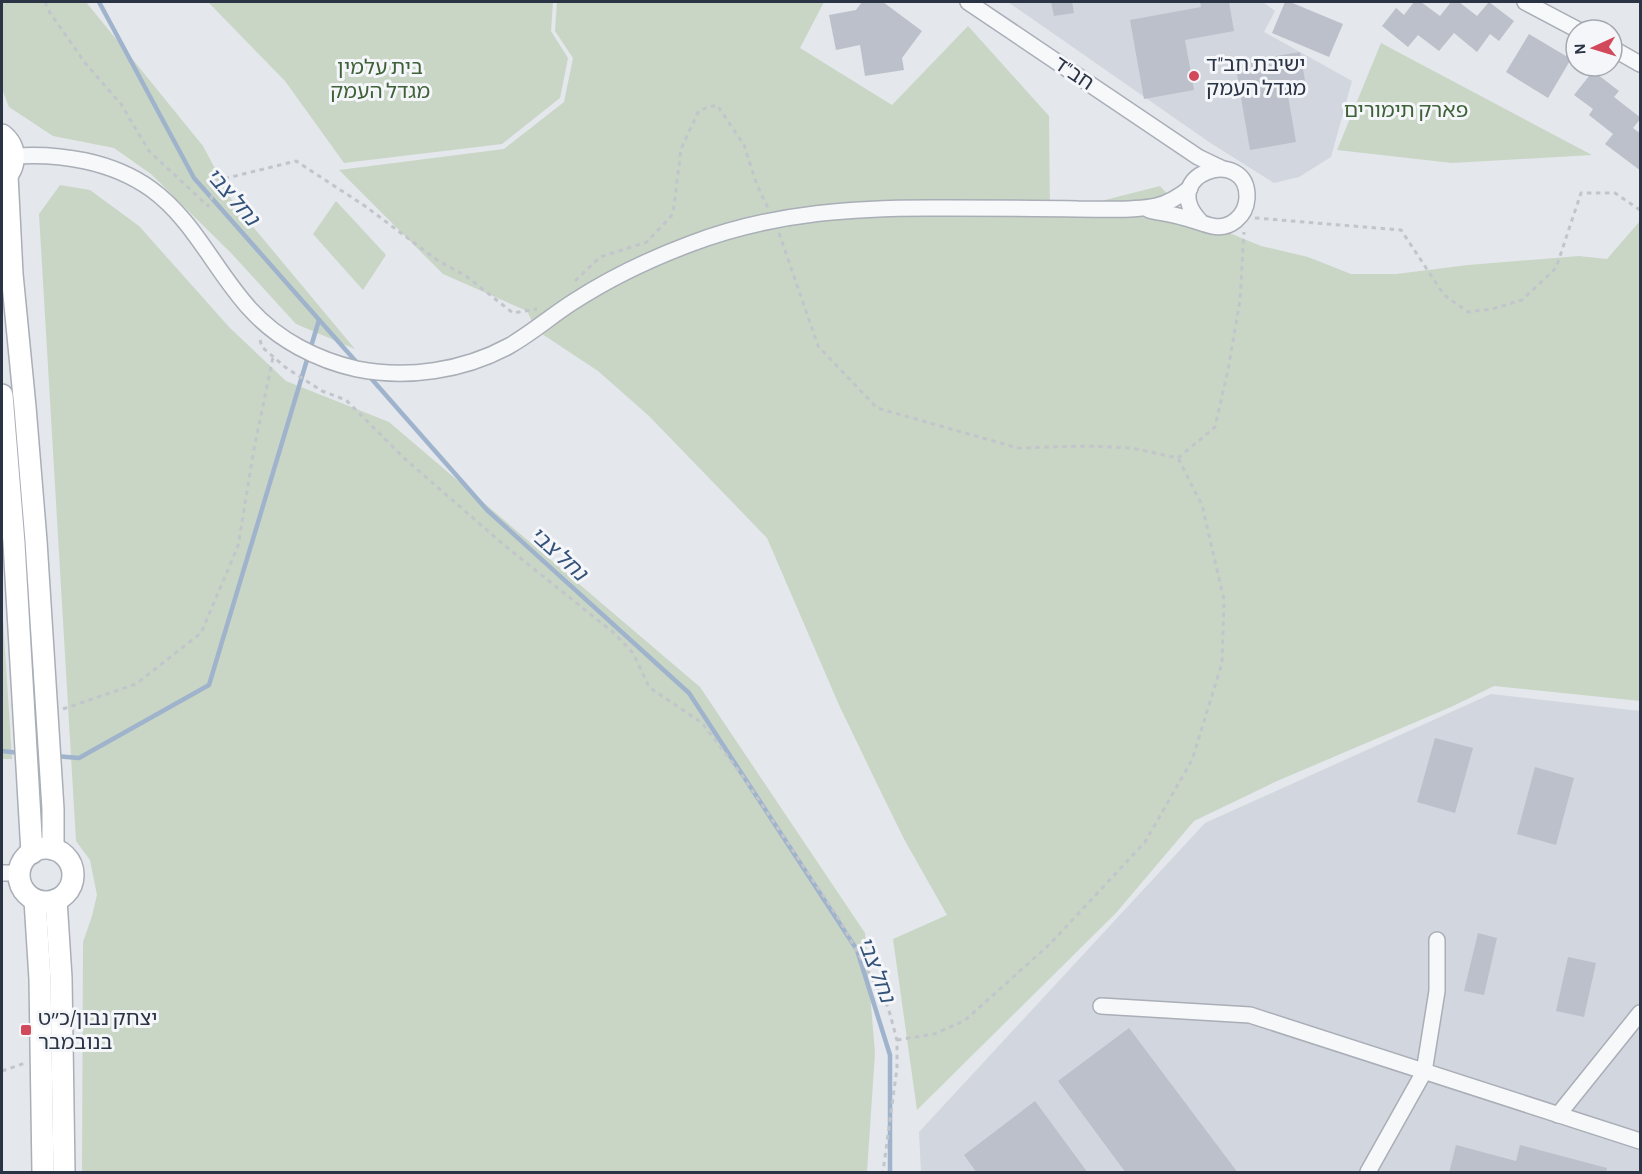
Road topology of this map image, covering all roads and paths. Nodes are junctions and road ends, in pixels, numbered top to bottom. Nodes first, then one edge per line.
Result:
1 (45, 2) edge
2 (968, 2) edge
3 (1525, 2) edge
4 (1564, 23) edge
5 (1624, 55) edge
6 (1641, 64) edge
7 (2, 135) edge
8 (1180, 145) junction
9 (1221, 168) junction
10 (7, 170) edge
11 (1192, 186) junction
12 (1137, 208) junction
13 (1641, 210) edge
14 (1245, 218) dead end
15 (774, 220) junction
16 (1201, 222) junction
17 (1245, 227) dead end
18 (574, 282) dead end
19 (544, 308) dead end
20 (254, 312) junction
21 (273, 357) junction
22 (2, 395) edge
23 (1178, 458) junction
24 (47, 714) junction
25 (42, 851) junction
26 (10, 873) edge
27 (46, 900) junction
28 (1437, 940) dead end
29 (1101, 1006) dead end
30 (1641, 1013) edge
31 (897, 1040) junction
32 (42, 1060) junction
33 (2, 1071) edge
34 (1424, 1072) junction
35 (1558, 1115) junction
36 (1641, 1141) edge
37 (43, 1173) edge
38 (64, 1173) edge
39 (884, 1173) edge
40 (1368, 1173) edge

1 - 19 path
2 - 8 street, חב"ד
3 - 4 street
5 - 6 street
7 - 10 street
8 - 9 street, חב"ד
8 - 11 street
9 - 11 street
9 - 16 street
10 - 20 street
10 - 24 street
11 - 12 street
11 - 16 street
12 - 15 street
12 - 16 street
13 - 14 path
15 - 18 path
15 - 20 street
15 - 23 path
17 - 23 path
20 - 21 path
21 - 24 path
21 - 31 path
22 - 25 street
23 - 31 path
24 - 25 street
25 - 26 street
25 - 27 street
26 - 27 street
27 - 32 street
27 - 38 street
28 - 34 street
29 - 34 street
30 - 35 street
31 - 39 path
32 - 33 path
32 - 37 street
34 - 35 street
34 - 40 street
35 - 36 street

